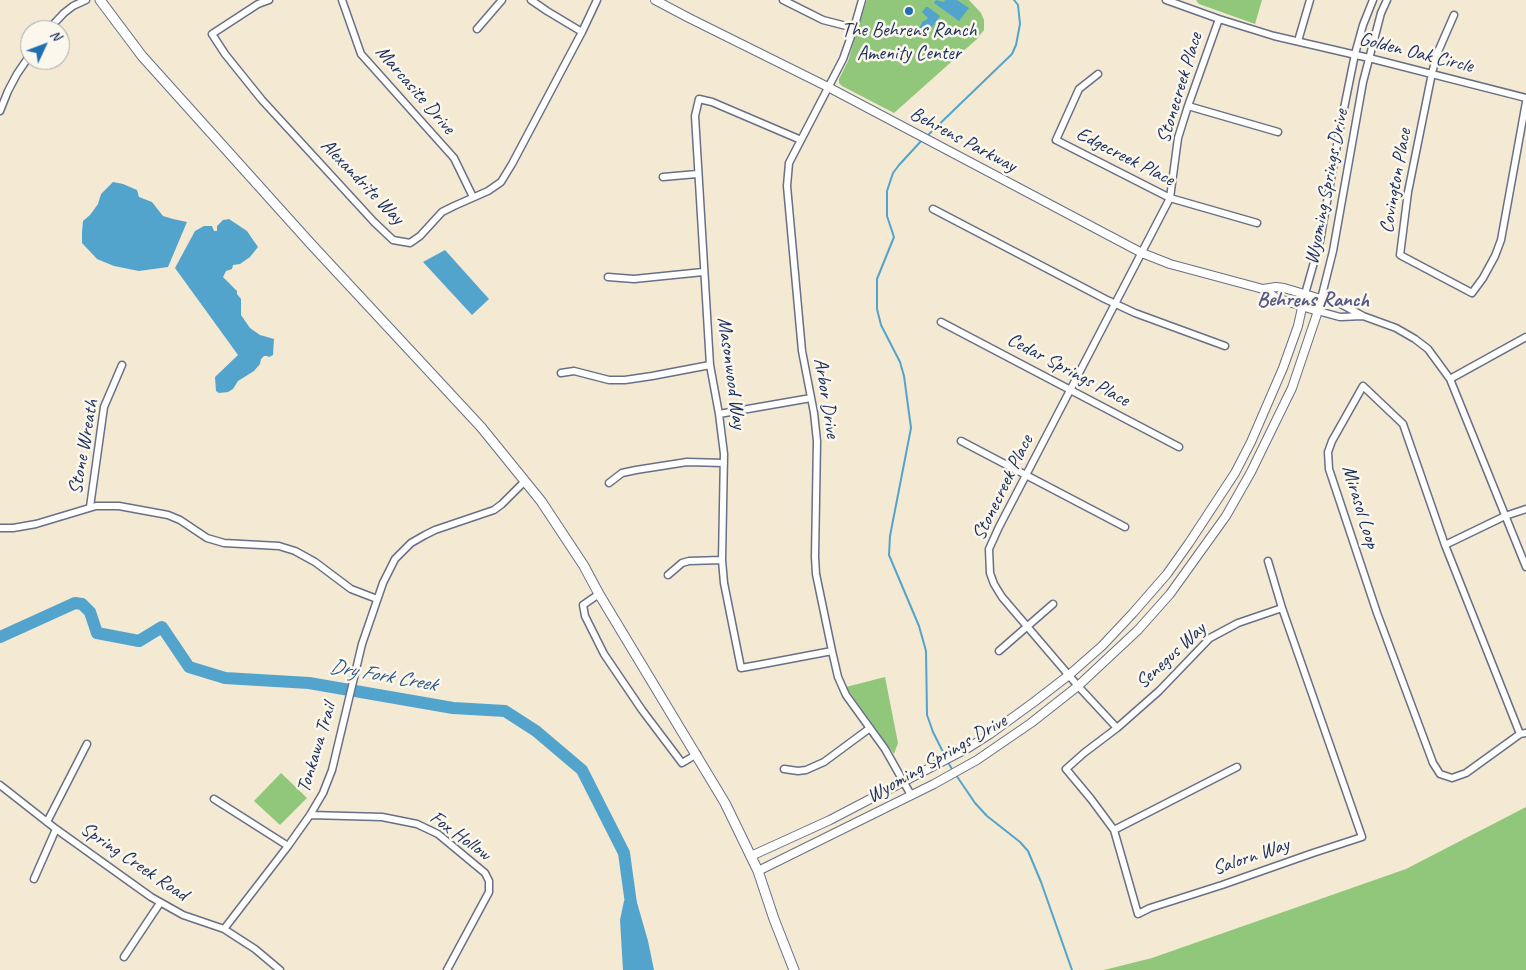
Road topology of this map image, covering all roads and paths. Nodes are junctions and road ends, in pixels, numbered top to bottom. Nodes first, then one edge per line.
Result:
1 (86, 0) edge
2 (100, 0) edge
3 (269, 0) edge
4 (342, 0) edge
5 (502, 0) edge
6 (531, 0) edge
7 (597, 0) edge
8 (655, 0) edge
9 (783, 0) edge
10 (862, 0) edge
11 (1166, 0) edge
12 (1310, 0) edge
13 (1373, 0) edge
14 (1387, 0) edge
15 (1454, 15) dead end
16 (1218, 19) junction
17 (57, 20) edge
18 (854, 28) junction
19 (477, 29) dead end
20 (582, 32) junction
21 (1298, 41) junction
22 (1355, 54) junction
23 (1369, 58) junction
24 (20, 70) edge
25 (1432, 73) junction
26 (1098, 74) dead end
27 (828, 87) junction
28 (1526, 100) edge
29 (1188, 106) junction
30 (0, 111) edge
31 (1278, 132) dead end
32 (801, 140) junction
33 (697, 174) junction
34 (663, 177) dead end
35 (474, 197) junction
36 (1170, 198) junction
37 (933, 209) dead end
38 (1257, 223) dead end
39 (1142, 253) junction
40 (703, 272) junction
41 (608, 277) dead end
42 (1263, 289) junction
43 (1305, 294) junction
44 (1321, 299) junction
45 (1116, 304) junction
46 (1302, 306) junction
47 (1318, 311) junction
48 (1363, 316) junction
49 (941, 322) dead end
50 (1526, 337) edge
51 (1225, 346) dead end
52 (122, 365) dead end
53 (710, 365) junction
54 (561, 372) dead end
55 (1450, 379) junction
56 (1071, 390) junction
57 (811, 398) junction
58 (719, 414) junction
59 (961, 441) dead end
60 (1179, 447) dead end
61 (724, 463) junction
62 (1026, 475) junction
63 (525, 481) junction
64 (609, 484) dead end
65 (90, 507) junction
66 (1526, 509) edge
67 (1505, 516) junction
68 (1125, 527) dead end
69 (0, 528) edge
70 (1445, 545) junction
71 (722, 560) junction
72 (1268, 561) dead end
73 (1526, 567) edge
74 (668, 574) dead end
75 (599, 594) junction
76 (377, 599) junction
77 (1053, 604) dead end
78 (1282, 608) junction
79 (1027, 626) junction
80 (832, 651) junction
81 (999, 651) dead end
82 (1069, 675) junction
83 (1078, 686) junction
84 (870, 728) junction
85 (1117, 728) junction
86 (1523, 733) edge
87 (87, 744) dead end
88 (697, 754) junction
89 (1237, 767) dead end
90 (784, 769) dead end
91 (904, 782) junction
92 (0, 786) edge
93 (910, 795) junction
94 (214, 799) dead end
95 (310, 815) junction
96 (47, 822) junction
97 (56, 829) junction
98 (1114, 830) junction
99 (288, 846) junction
100 (751, 856) junction
101 (758, 871) junction
102 (34, 878) dead end
103 (160, 903) junction
104 (224, 929) junction
105 (124, 957) dead end
106 (280, 970) edge
107 (447, 970) edge
108 (794, 970) edge

1 - 17 street
2 - 63 main road
3 - 35 street, Alexandrite Way
4 - 35 street, Marcasite Drive
5 - 19 street
6 - 20 street
7 - 20 street, Alexandrite Way
8 - 27 street, Behrens Parkway
9 - 18 street
10 - 18 street, Arbor Drive
11 - 16 street, Golden Oak Circle
12 - 21 street
13 - 22 street, Wyoming Springs Drive
14 - 23 street, Wyoming Springs Drive
15 - 25 street, Covington Place
16 - 21 street, Golden Oak Circle
16 - 29 street, Stonecreek Place
18 - 27 street, Arbor Drive
20 - 35 street, Alexandrite Way
21 - 22 street, Golden Oak Circle
22 - 23 street, Golden Oak Circle
22 - 43 street, Wyoming Springs Drive
23 - 25 street, Golden Oak Circle
23 - 44 street, Wyoming Springs Drive
24 - 30 street
25 - 28 street, Golden Oak Circle
25 - 28 street, Covington Place
26 - 36 street, Edgecreek Place
27 - 32 street, Arbor Drive
27 - 39 street, Behrens Parkway
29 - 31 street
29 - 36 street, Stonecreek Place
32 - 33 street, Masonwood Way
32 - 57 street, Arbor Drive
33 - 34 street
33 - 40 street, Masonwood Way
36 - 38 street, Edgecreek Place
36 - 39 street, Stonecreek Place
37 - 45 street
39 - 42 street, Behrens Parkway
39 - 45 street, Stonecreek Place
40 - 41 street
40 - 53 street, Masonwood Way
42 - 43 street, Behrens Parkway
42 - 46 street, Behrens Parkway
43 - 44 street, Behrens Parkway
43 - 46 street, Wyoming Springs Drive
44 - 47 street, Wyoming Springs Drive
44 - 48 street, Behrens Parkway
45 - 51 street
45 - 56 street, Stonecreek Place
46 - 47 street, Behrens Parkway
46 - 82 street, Wyoming Springs Drive
47 - 48 street, Behrens Parkway
47 - 83 street, Wyoming Springs Drive
48 - 55 street, Behrens Parkway
49 - 56 street, Cedar Springs Place
50 - 55 street
52 - 65 street, Stone Wreath
53 - 54 street
53 - 58 street, Masonwood Way
55 - 67 street, Behrens Parkway
56 - 60 street, Cedar Springs Place
56 - 62 street, Stonecreek Place
57 - 58 street
57 - 80 street, Arbor Drive
58 - 61 street, Masonwood Way
59 - 62 street
61 - 64 street
61 - 71 street, Masonwood Way
62 - 68 street
62 - 79 street, Stonecreek Place
63 - 75 main road
63 - 76 street, Tonkawa Trail
65 - 69 street
65 - 76 street
66 - 67 street
67 - 70 street
67 - 73 street, Behrens Parkway
70 - 86 street, Mirasol Loop
70 - 86 street, Mirasol Loop
71 - 74 street
71 - 80 street, Masonwood Way
72 - 78 street
75 - 88 main road
75 - 88 street
76 - 95 street, Tonkawa Trail
77 - 79 street
78 - 85 street, Senegus Way
78 - 98 street, Salorn Way
79 - 81 street
79 - 82 street, Stonecreek Place
80 - 84 street, Arbor Drive
82 - 83 street
82 - 91 street, Wyoming Springs Drive
83 - 85 street
83 - 93 street, Wyoming Springs Drive
84 - 90 street
84 - 91 street, Arbor Drive
85 - 98 street, Salorn Way
87 - 96 street
88 - 100 main road
89 - 98 street
91 - 93 street, Arbor Drive
91 - 100 street, Wyoming Springs Drive
92 - 96 street, Spring Creek Road
93 - 101 street, Wyoming Springs Drive
94 - 99 street
95 - 99 street, Tonkawa Trail
95 - 107 street, Fox Hollow
96 - 97 street, Spring Creek Road
97 - 102 street
97 - 103 street, Spring Creek Road
99 - 104 street, Tonkawa Trail
100 - 101 main road
101 - 108 main road
103 - 104 street, Spring Creek Road
103 - 105 street
104 - 106 street, Spring Creek Road

